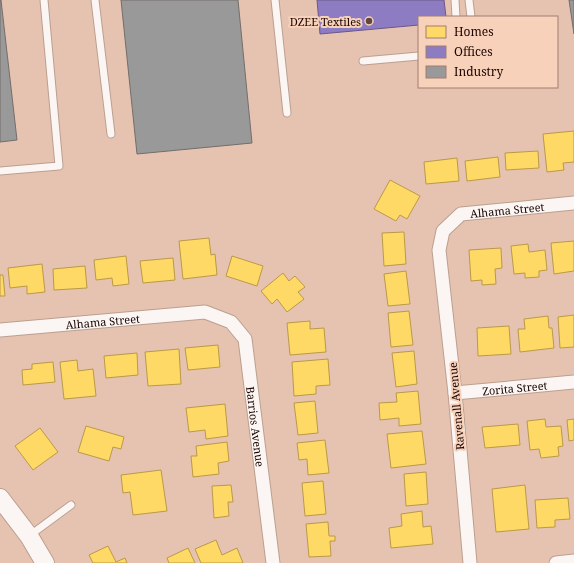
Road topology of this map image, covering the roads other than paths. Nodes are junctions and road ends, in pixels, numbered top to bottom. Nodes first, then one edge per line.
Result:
1 (44, 0) edge
2 (95, 0) edge
3 (275, 0) edge
4 (455, 0) edge
5 (469, 0) edge
6 (456, 16) edge
7 (471, 16) edge
8 (418, 56) edge
9 (362, 61) dead end
10 (287, 113) dead end
11 (111, 134) dead end
12 (0, 171) edge
13 (574, 203) edge
14 (439, 250) joint
15 (206, 312) joint
16 (0, 330) edge
17 (574, 382) edge
18 (455, 393) junction
19 (0, 498) edge
20 (71, 505) dead end
21 (29, 536) junction
22 (574, 561) edge
23 (45, 563) edge
24 (273, 563) edge
25 (470, 563) edge
26 (556, 563) edge

1 - 12 lane
2 - 11 lane
3 - 10 lane
4 - 6 lane
5 - 7 lane
8 - 9 lane
13 - 14 street, Alhama Street
14 - 18 street, Ravenall Avenue
15 - 16 street, Alhama Street
15 - 24 street, Barrios Avenue
17 - 18 street, Zorita Street
18 - 25 street, Ravenall Avenue
19 - 21 street
20 - 21 lane
21 - 23 street
22 - 26 street

